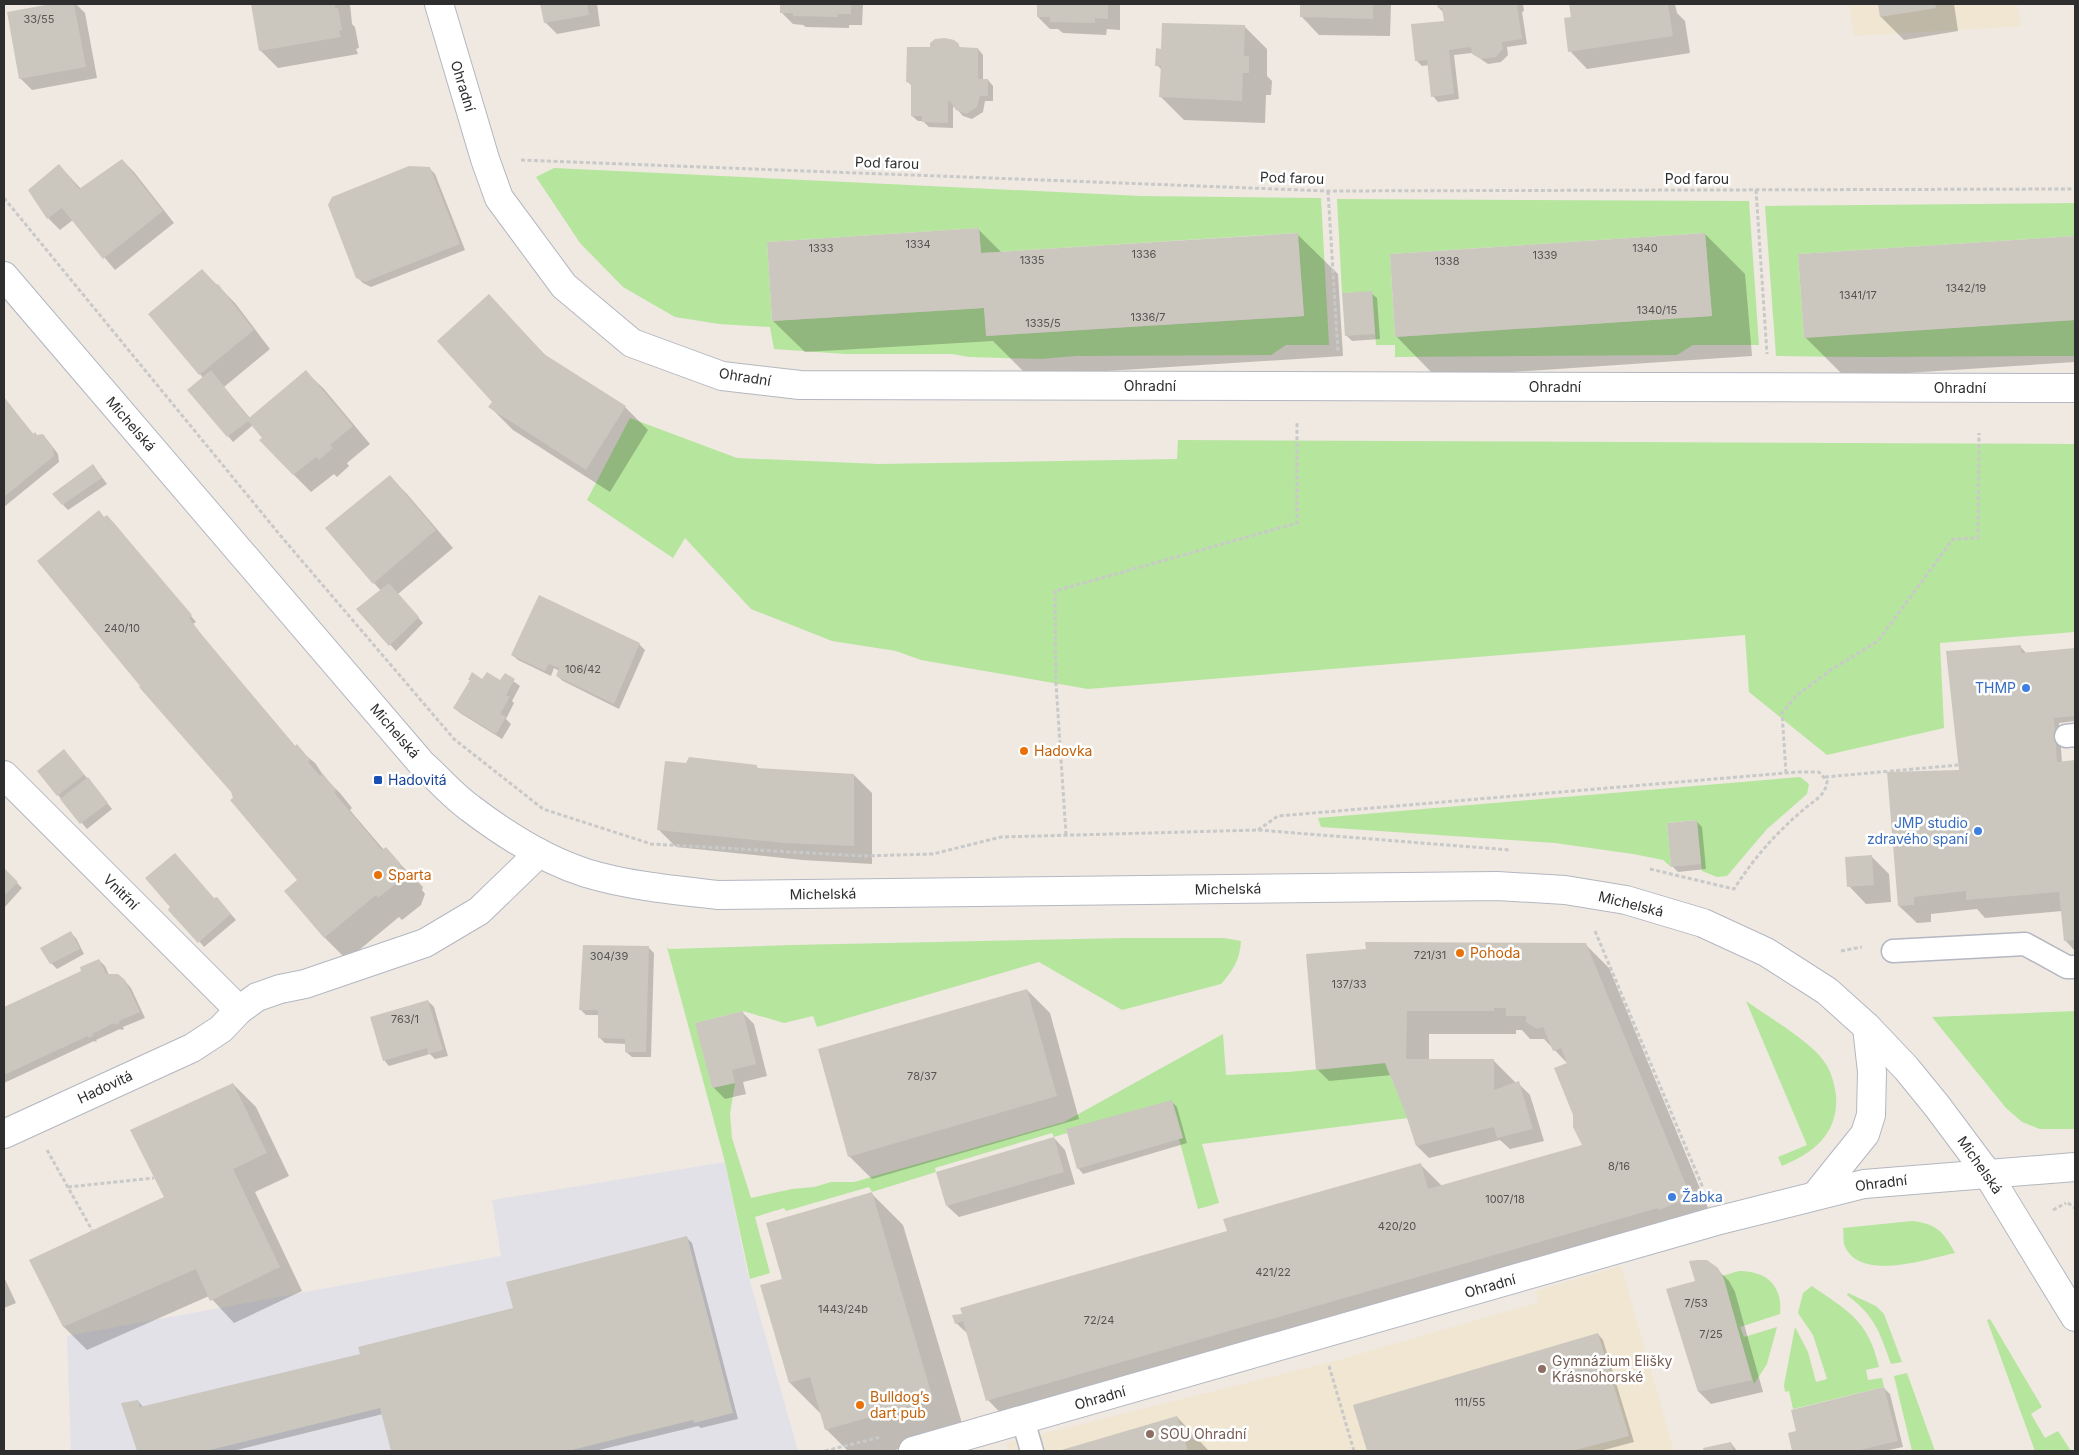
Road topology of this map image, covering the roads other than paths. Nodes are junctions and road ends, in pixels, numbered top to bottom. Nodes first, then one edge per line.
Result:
1 (439, 4) edge
2 (4, 276) edge
3 (2075, 388) edge
4 (4, 775) edge
5 (539, 853) junction
6 (1893, 951) dead end
7 (2075, 967) edge
8 (239, 1010) junction
9 (1867, 1027) junction
10 (4, 1134) edge
11 (2075, 1166) edge
12 (1987, 1173) junction
13 (1816, 1195) junction
14 (2075, 1317) edge
15 (1023, 1420) junction
16 (913, 1451) edge
17 (1032, 1451) edge

1 - 3 street, Ohradní
2 - 5 street, Michelská
4 - 8 street, Vnitřní
5 - 8 street, Hadovitá
5 - 9 street, Michelská
6 - 7 lane
8 - 10 street, Hadovitá
9 - 12 street, Michelská
9 - 13 street
11 - 12 street, Ohradní
12 - 13 street, Ohradní
12 - 14 street, Michelská
13 - 15 street, Ohradní
15 - 16 street, Ohradní
15 - 17 lane

